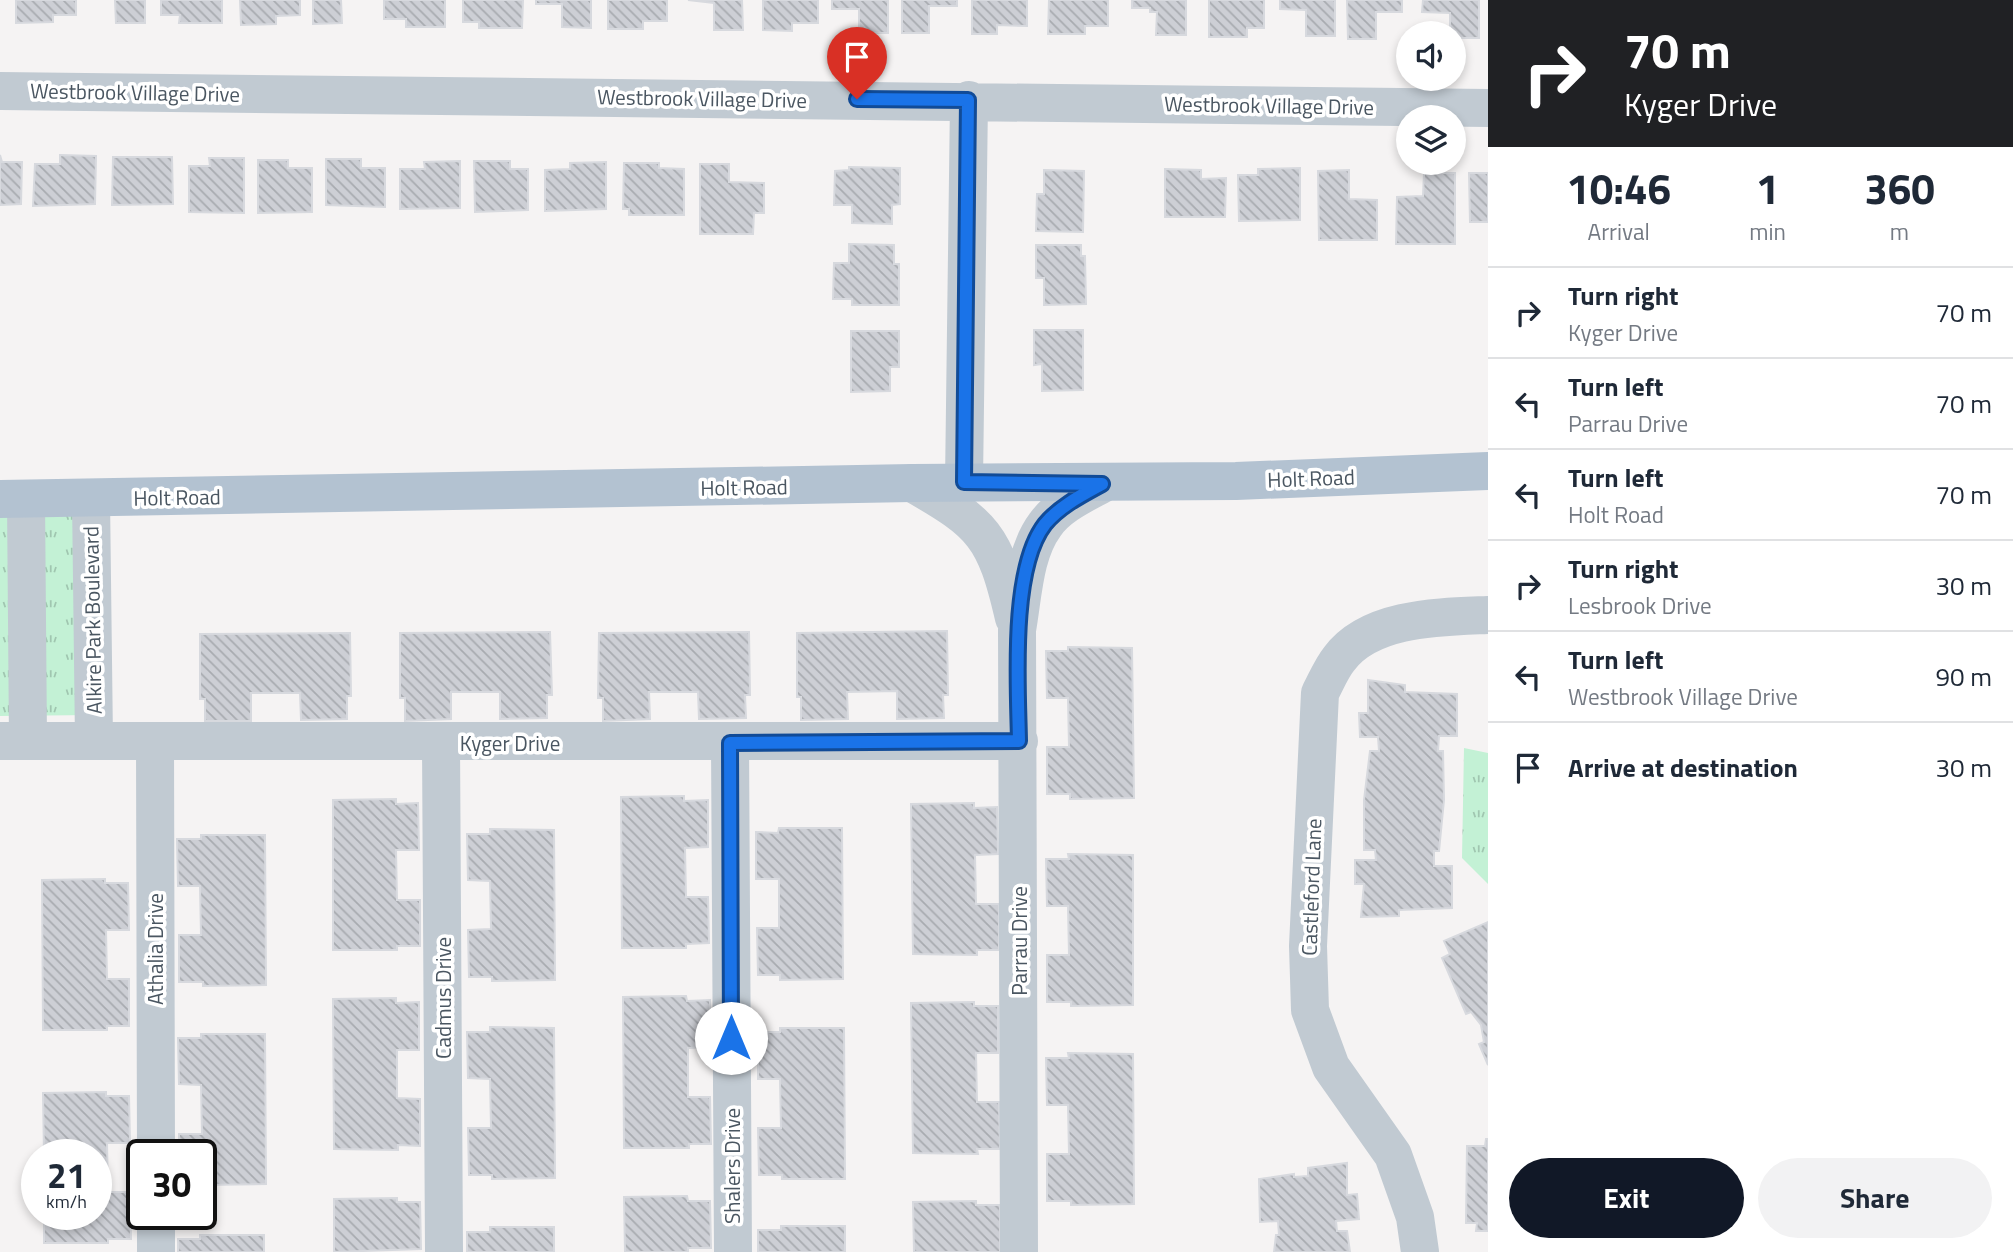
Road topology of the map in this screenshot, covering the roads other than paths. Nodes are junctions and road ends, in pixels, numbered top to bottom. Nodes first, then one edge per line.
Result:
1 (0, 91) edge
2 (968, 100) junction
3 (1488, 108) edge
4 (1488, 471) edge
5 (964, 482) junction
6 (912, 483) junction
7 (1102, 484) junction
8 (91, 498) junction
9 (13, 499) edge
10 (1488, 615) edge
11 (1017, 630) junction
12 (14, 741) edge
13 (94, 741) junction
14 (1019, 741) junction
15 (155, 742) junction
16 (442, 743) junction
17 (730, 743) junction
18 (156, 1139) edge
19 (156, 1230) edge
20 (156, 1252) edge
21 (444, 1252) edge
22 (733, 1252) edge
23 (1019, 1252) edge
24 (1420, 1252) edge

1 - 2 street, Westbrook Village Drive
2 - 3 street, Westbrook Village Drive
2 - 5 street
4 - 7 main road, Holt Road
5 - 6 main road, Holt Road
5 - 7 main road, Holt Road
6 - 8 main road, Holt Road
6 - 11 street, Parrau Drive
7 - 11 street, Parrau Drive
8 - 9 main road, Holt Road
8 - 13 street, Alkire Park Boulevard
9 - 12 street
10 - 24 street, Castleford Lane
11 - 14 street, Parrau Drive
12 - 13 street, Kyger Drive
13 - 15 street, Kyger Drive
14 - 17 street, Kyger Drive
14 - 23 street, Parrau Drive
15 - 16 street, Kyger Drive
15 - 18 street, Athalia Drive
16 - 17 street, Kyger Drive
16 - 21 street, Cadmus Drive
17 - 22 street, Shalers Drive
19 - 20 street

